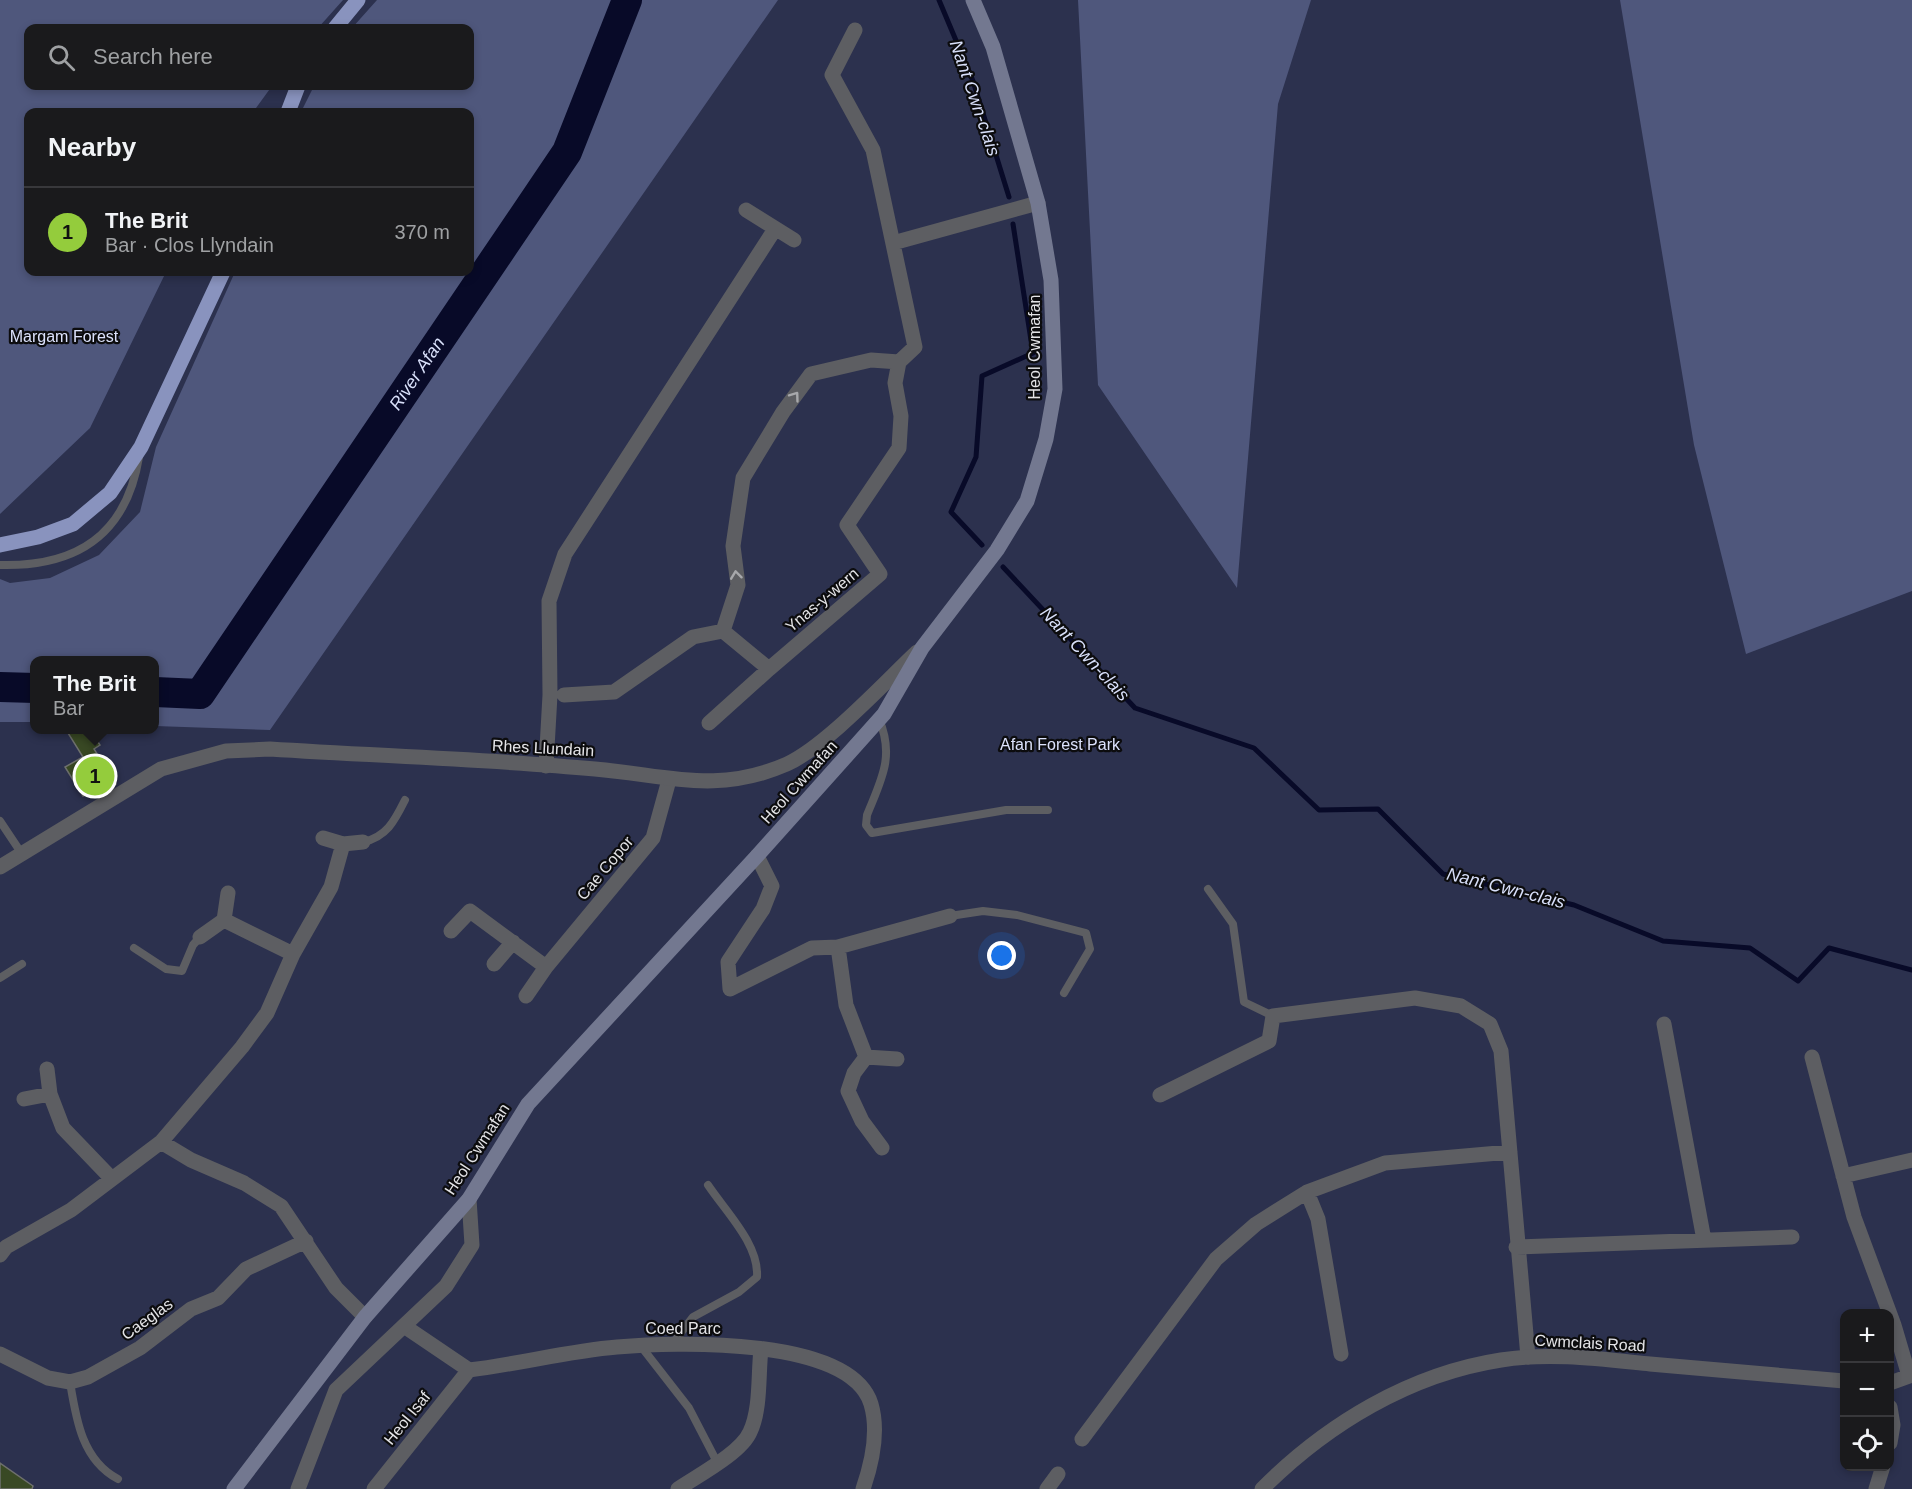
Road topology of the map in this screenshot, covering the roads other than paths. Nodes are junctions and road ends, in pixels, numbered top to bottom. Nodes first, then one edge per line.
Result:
1 (358, 0) edge
2 (973, 0) edge
3 (338, 24) edge
4 (855, 30) dead end
5 (296, 90) edge
6 (290, 108) edge
7 (1038, 203) junction
8 (746, 210) dead end
9 (775, 229) junction
10 (794, 240) dead end
11 (893, 243) junction
12 (221, 276) edge
13 (899, 362) junction
14 (141, 447) junction
15 (0, 545) edge
16 (0, 566) edge
17 (723, 631) junction
18 (922, 648) junction
19 (769, 669) junction
20 (564, 695) dead end
21 (879, 719) junction
22 (709, 723) dead end
23 (546, 766) junction
24 (669, 780) junction
25 (405, 800) dead end
26 (1048, 810) dead end
27 (0, 821) edge
28 (323, 838) dead end
29 (363, 842) joint
30 (343, 843) junction
31 (22, 854) junction
32 (758, 856) junction
33 (0, 867) edge
34 (1208, 889) dead end
35 (228, 893) dead end
36 (950, 916) joint
37 (224, 920) junction
38 (452, 931) dead end
39 (200, 937) joint
40 (513, 942) junction
41 (838, 947) junction
42 (134, 948) dead end
43 (293, 954) junction
44 (22, 964) dead end
45 (494, 964) dead end
46 (546, 967) junction
47 (0, 978) edge
48 (1064, 993) dead end
49 (526, 996) dead end
50 (1273, 1016) junction
51 (1664, 1024) dead end
52 (866, 1057) junction
53 (1812, 1057) dead end
54 (897, 1059) dead end
55 (47, 1069) dead end
56 (50, 1094) junction
57 (1160, 1095) dead end
58 (24, 1099) dead end
59 (161, 1142) junction
60 (882, 1148) dead end
61 (1510, 1152) junction
62 (1912, 1160) edge
63 (1843, 1176) junction
64 (112, 1179) junction
65 (708, 1185) dead end
66 (1307, 1192) junction
67 (469, 1200) junction
68 (1792, 1237) dead end
69 (1704, 1240) junction
70 (306, 1241) junction
71 (1516, 1247) junction
72 (0, 1255) edge
73 (365, 1317) junction
74 (404, 1326) junction
75 (673, 1343) junction
76 (640, 1345) junction
77 (761, 1349) junction
78 (0, 1354) edge
79 (1341, 1354) dead end
80 (1528, 1357) junction
81 (469, 1370) junction
82 (1910, 1376) edge
83 (1840, 1381) edge
84 (70, 1382) junction
85 (1894, 1382) edge
86 (1082, 1438) dead end
87 (717, 1462) junction
88 (1882, 1471) edge
89 (1058, 1474) dead end
90 (118, 1479) dead end
91 (234, 1489) edge
92 (298, 1489) edge
93 (374, 1489) edge
94 (678, 1489) edge
95 (863, 1489) edge
96 (1047, 1489) edge
97 (1262, 1489) edge
98 (1876, 1489) edge

1 - 3 main road
2 - 7 main road, Heol Cwmafan
4 - 11 street, Ynas-y-wern
5 - 6 main road
7 - 11 street
7 - 18 main road, Heol Cwmafan
8 - 9 street
9 - 10 street
9 - 23 street
11 - 13 street, Ynas-y-wern
12 - 14 main road
17 -> 13 street
13 - 19 street, Ynas-y-wern
14 - 15 main road
14 - 16 lane
17 - 19 street
17 - 20 street
18 - 21 main road, Heol Cwmafan
18 - 24 street, Rhes Llundain
19 - 22 street
21 - 26 lane
21 - 32 main road, Heol Cwmafan
23 - 24 street, Rhes Llundain
23 - 31 street, Rhes Llundain
24 - 46 street, Cae Copor
25 - 29 lane
27 - 31 lane
28 - 30 street
29 - 30 street
30 - 43 street
31 - 33 street, Rhes Llundain
32 - 41 street
32 - 67 main road, Heol Cwmafan
34 - 50 lane
35 - 37 street
36 - 41 street
36 - 48 lane
37 - 39 street
37 - 43 street
38 - 40 street
39 - 42 lane
40 - 45 street
40 - 46 street
41 - 52 street
43 - 59 street
44 - 47 lane
46 - 49 street, Cae Copor
50 - 57 street
50 - 61 street
51 - 69 street
52 - 54 street
52 - 60 street
53 - 63 street
55 - 56 street
56 - 58 street
56 - 64 street
59 - 64 street
59 - 70 street
61 - 66 street
61 - 71 street
62 - 63 street
63 - 82 street
64 - 72 street
65 - 75 lane
66 - 79 street
66 - 86 street
67 - 73 main road, Heol Cwmafan
67 - 74 street
68 - 69 street
69 - 71 street
70 - 73 street
70 - 84 street, Caeglas
71 - 80 street
73 - 91 main road, Heol Cwmafan
74 - 81 street
74 - 92 street
75 - 76 street, Coed Parc
75 - 77 street, Coed Parc
76 - 81 street, Coed Parc
76 - 87 lane
77 - 87 street
77 - 95 street, Coed Parc
78 - 84 street
80 - 83 street, Cwmclais Road
80 - 97 street, Cwmclais Road
81 - 93 street, Heol Isaf
82 - 85 street
84 - 90 lane
87 - 94 street
88 - 98 street
89 - 96 street

